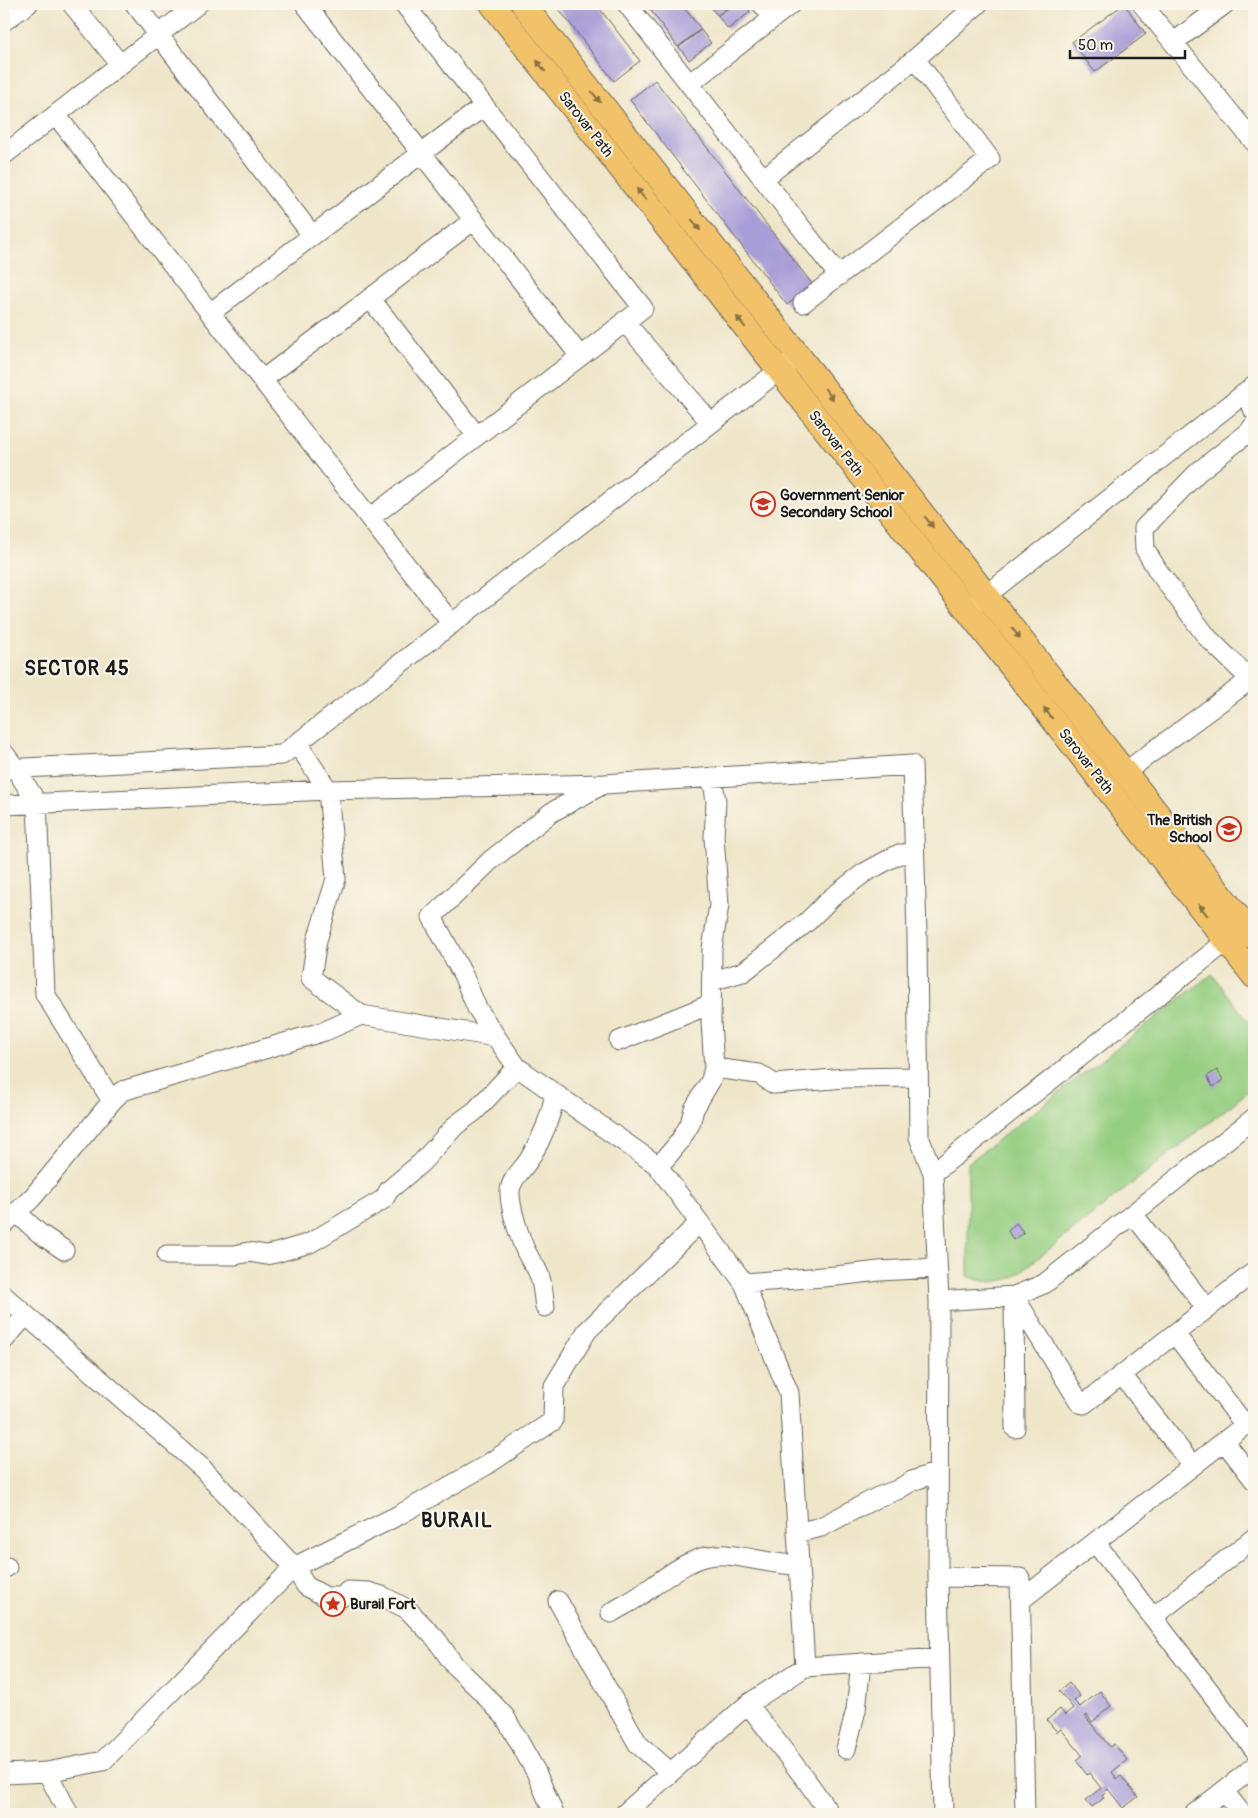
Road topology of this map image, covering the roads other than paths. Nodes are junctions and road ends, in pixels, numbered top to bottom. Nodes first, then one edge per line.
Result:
1 (28, 4) edge
2 (72, 4) edge
3 (135, 4) edge
4 (198, 4) edge
5 (304, 4) edge
6 (404, 4) edge
7 (492, 4) edge
8 (523, 4) edge
9 (627, 4) edge
10 (791, 4) edge
11 (1142, 4) edge
12 (1225, 4) edge
13 (973, 5) edge
14 (767, 11) edge
15 (4, 21) edge
16 (158, 35) junction
17 (1174, 42) junction
18 (915, 59) junction
19 (120, 64) junction
20 (689, 84) junction
21 (484, 106) junction
22 (56, 115) junction
23 (1254, 142) edge
24 (422, 153) junction
25 (4, 155) edge
26 (763, 179) junction
27 (474, 220) junction
28 (312, 235) junction
29 (839, 276) junction
30 (370, 298) junction
31 (803, 303) dead end
32 (210, 313) junction
33 (624, 320) junction
34 (798, 355) junction
35 (580, 356) junction
36 (779, 370) junction
37 (262, 380) junction
38 (1250, 389) edge
39 (1254, 411) edge
40 (711, 423) junction
41 (1254, 425) edge
42 (476, 435) junction
43 (370, 518) junction
44 (986, 595) junction
45 (967, 610) junction
46 (452, 624) junction
47 (1252, 679) edge
48 (297, 743) junction
49 (4, 753) edge
50 (10, 769) edge
51 (1125, 772) junction
52 (712, 777) junction
53 (604, 784) junction
54 (328, 790) junction
55 (37, 803) junction
56 (4, 805) edge
57 (914, 854) junction
58 (1250, 932) edge
59 (1227, 942) junction
60 (1254, 976) edge
61 (712, 981) junction
62 (711, 1004) junction
63 (361, 1015) junction
64 (496, 1037) junction
65 (619, 1041) dead end
66 (516, 1067) junction
67 (714, 1068) junction
68 (918, 1077) junction
69 (554, 1094) junction
70 (112, 1101) junction
71 (1254, 1118) edge
72 (657, 1165) junction
73 (933, 1173) junction
74 (1133, 1214) junction
75 (10, 1218) edge
76 (699, 1223) junction
77 (64, 1250) dead end
78 (166, 1255) dead end
79 (937, 1268) junction
80 (1254, 1272) edge
81 (744, 1283) junction
82 (4, 1296) edge
83 (1014, 1296) junction
84 (939, 1301) junction
85 (545, 1308) dead end
86 (1207, 1309) junction
87 (26, 1315) junction
88 (1175, 1334) junction
89 (4, 1340) edge
90 (1122, 1375) junction
91 (1250, 1421) edge
92 (1015, 1428) dead end
93 (1224, 1441) junction
94 (1192, 1466) junction
95 (938, 1472) junction
96 (1254, 1480) edge
97 (797, 1533) junction
98 (1254, 1538) edge
99 (1095, 1542) junction
100 (799, 1565) junction
101 (294, 1567) junction
102 (938, 1577) junction
103 (1021, 1600) junction
104 (558, 1601) dead end
105 (611, 1613) dead end
106 (1153, 1617) junction
107 (939, 1658) junction
108 (861, 1663) junction
109 (805, 1667) junction
110 (748, 1704) junction
111 (846, 1749) dead end
112 (1254, 1749) edge
113 (1254, 1767) edge
114 (47, 1772) junction
115 (670, 1772) junction
116 (4, 1774) edge
117 (1224, 1791) junction
118 (69, 1814) edge
119 (554, 1814) edge
120 (624, 1814) edge
121 (830, 1814) edge
122 (943, 1814) edge
123 (1025, 1814) edge
124 (1194, 1814) edge
125 (1242, 1814) edge

1 - 15 street
2 - 19 street
3 - 16 street
4 - 16 street
5 - 24 street
6 - 21 street
36 -> 7 main road, Sarovar Path
8 -> 34 main road, Sarovar Path
9 - 20 street
10 - 14 street
11 - 17 street
12 - 17 street
13 - 18 street
14 - 20 street
16 - 19 street
16 - 28 street
17 - 23 street
18 - 26 street
18 - 29 street
19 - 22 street
20 - 26 street
21 - 24 street
21 - 33 street
22 - 25 street
22 - 32 street
24 - 27 street
24 - 28 street
26 - 29 street
27 - 30 street
27 - 35 street
28 - 32 street
29 - 31 street
30 - 37 street
30 - 42 street
32 - 37 street
33 - 35 street
33 - 40 street
34 - 36 street
34 -> 44 main road, Sarovar Path
35 - 42 street
36 - 40 street
36 - 45 main road, Sarovar Path
37 - 43 street
38 - 39 street
38 - 44 street
40 - 46 street
41 - 47 street
42 - 43 street
43 - 46 street
44 - 45 street
44 -> 51 main road, Sarovar Path
59 -> 45 main road, Sarovar Path
46 - 48 street
47 - 51 street
48 - 50 street
48 - 54 street
49 - 50 street
50 - 55 street
51 - 58 main road, Sarovar Path
52 - 53 street
52 - 57 street
52 - 61 street
53 - 54 street
53 - 64 street
54 - 55 street
54 - 63 street
55 - 56 street
55 - 70 street
57 - 61 street
57 - 68 street
58 - 59 street
59 - 60 main road, Sarovar Path
59 - 73 street
61 - 62 street
62 - 65 street
62 - 67 street
63 - 64 street
63 - 70 street
64 - 66 street
66 - 69 street
66 - 78 street
67 - 68 street
67 - 72 street
68 - 73 street
69 - 72 street
69 - 85 street
70 - 75 street
71 - 74 street
72 - 76 street
73 - 79 street
74 - 83 street
74 - 86 street
75 - 77 street
76 - 81 street
76 - 101 street
79 - 81 street
79 - 84 street
80 - 86 street
81 - 97 street
82 - 87 street
83 - 84 street
83 - 90 street
83 - 92 street
84 - 95 street
86 - 88 street
87 - 89 street
87 - 101 street
88 - 90 street
88 - 91 street
90 - 94 street
91 - 93 street
93 - 94 street
93 - 96 street
94 - 99 street
95 - 97 street
95 - 102 street
97 - 100 street
98 - 106 street
99 - 103 street
99 - 106 street
100 - 105 street
100 - 109 street
101 - 114 street
101 - 119 street
102 - 103 street
102 - 107 street
103 - 123 street
104 - 115 street
106 - 112 street
107 - 108 street
107 - 122 street
108 - 109 street
108 - 111 street
109 - 110 street
110 - 115 street
110 - 121 street
113 - 117 street
114 - 116 street
114 - 118 street
115 - 120 street
117 - 124 street
117 - 125 street

